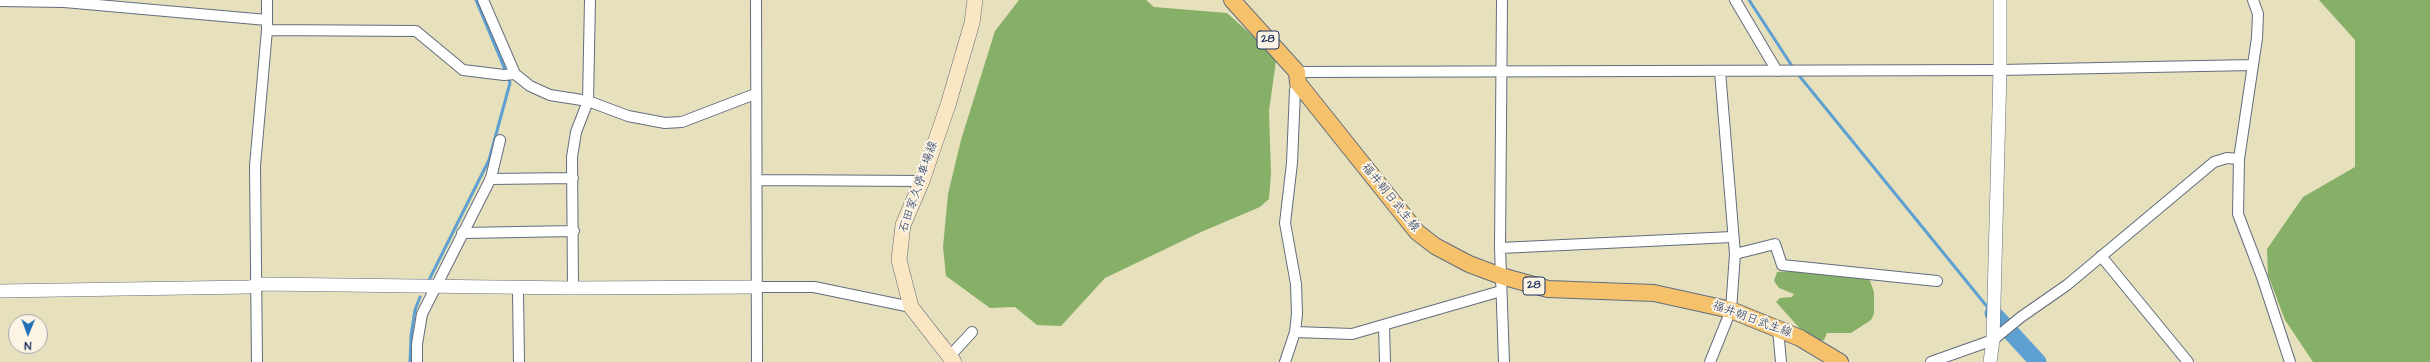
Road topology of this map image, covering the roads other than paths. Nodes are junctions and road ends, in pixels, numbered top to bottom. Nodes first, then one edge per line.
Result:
1 (267, 0) edge
2 (483, 0) edge
3 (590, 0) edge
4 (756, 0) edge
5 (975, 0) edge
6 (1232, 0) edge
7 (1502, 0) edge
8 (1735, 0) edge
9 (2000, 0) edge
10 (2253, 0) edge
11 (0, 1) edge
12 (267, 25) junction
13 (2252, 65) junction
14 (2000, 70) junction
15 (1720, 71) junction
16 (1782, 71) junction
17 (1503, 72) junction
18 (510, 75) junction
19 (1297, 78) junction
20 (756, 94) junction
21 (588, 101) junction
22 (500, 140) dead end
23 (2239, 159) junction
24 (573, 178) junction
25 (490, 179) junction
26 (757, 180) junction
27 (922, 181) junction
28 (574, 231) junction
29 (462, 233) junction
30 (1732, 237) junction
31 (1500, 248) junction
32 (1734, 254) junction
33 (2101, 256) junction
34 (1938, 281) dead end
35 (1501, 284) junction
36 (256, 286) junction
37 (434, 287) junction
38 (757, 287) junction
39 (573, 288) junction
40 (0, 291) edge
41 (518, 292) dead end
42 (911, 307) junction
43 (1731, 310) junction
44 (1384, 325) junction
45 (1778, 329) junction
46 (972, 332) dead end
47 (1295, 332) junction
48 (1993, 340) junction
49 (951, 359) edge
50 (257, 362) edge
51 (417, 362) edge
52 (519, 362) edge
53 (757, 362) edge
54 (1285, 362) edge
55 (1385, 362) edge
56 (1504, 362) edge
57 (1710, 362) edge
58 (1781, 362) edge
59 (1840, 362) edge
60 (1931, 362) edge
61 (1990, 362) edge
62 (2188, 362) edge
63 (2290, 362) edge

1 - 12 street
2 - 18 street
3 - 21 street
4 - 20 street
5 - 27 main road, 石田家久停車場線
6 - 19 main road, 福井朝日武生線 / 28
7 - 17 street
8 - 16 street
9 - 14 street
10 - 13 street
11 - 12 street
12 - 18 street
12 - 36 street
13 - 14 street
13 - 23 street
14 - 16 street
14 - 48 street
15 - 16 street
15 - 17 street
15 - 30 street
17 - 19 street
17 - 31 street
18 - 21 street
19 - 35 main road, 福井朝日武生線 / 28
19 - 47 street
20 - 21 street
20 - 26 street
21 - 24 street
22 - 25 street
23 - 33 street
23 - 63 street
24 - 25 street
24 - 28 street
25 - 29 street
26 - 27 street
26 - 38 street
27 - 42 main road, 石田家久停車場線
28 - 29 street
28 - 39 street
29 - 37 street
30 - 31 street
30 - 32 street
31 - 35 street
32 - 34 street
32 - 43 street
33 - 48 street
33 - 62 street
35 - 43 main road, 福井朝日武生線 / 28
35 - 44 street
35 - 56 street
36 - 37 street
36 - 40 street
36 - 50 street
37 - 39 street
37 - 51 street
38 - 39 street
38 - 42 street
38 - 53 street
41 - 52 street
42 - 49 main road, 石田家久停車場線
43 - 45 main road, 福井朝日武生線 / 28
43 - 57 street
44 - 47 street
44 - 55 street
45 - 58 street
45 - 59 main road, 福井朝日武生線 / 28
46 - 49 street
47 - 54 street
48 - 60 street
48 - 61 street

